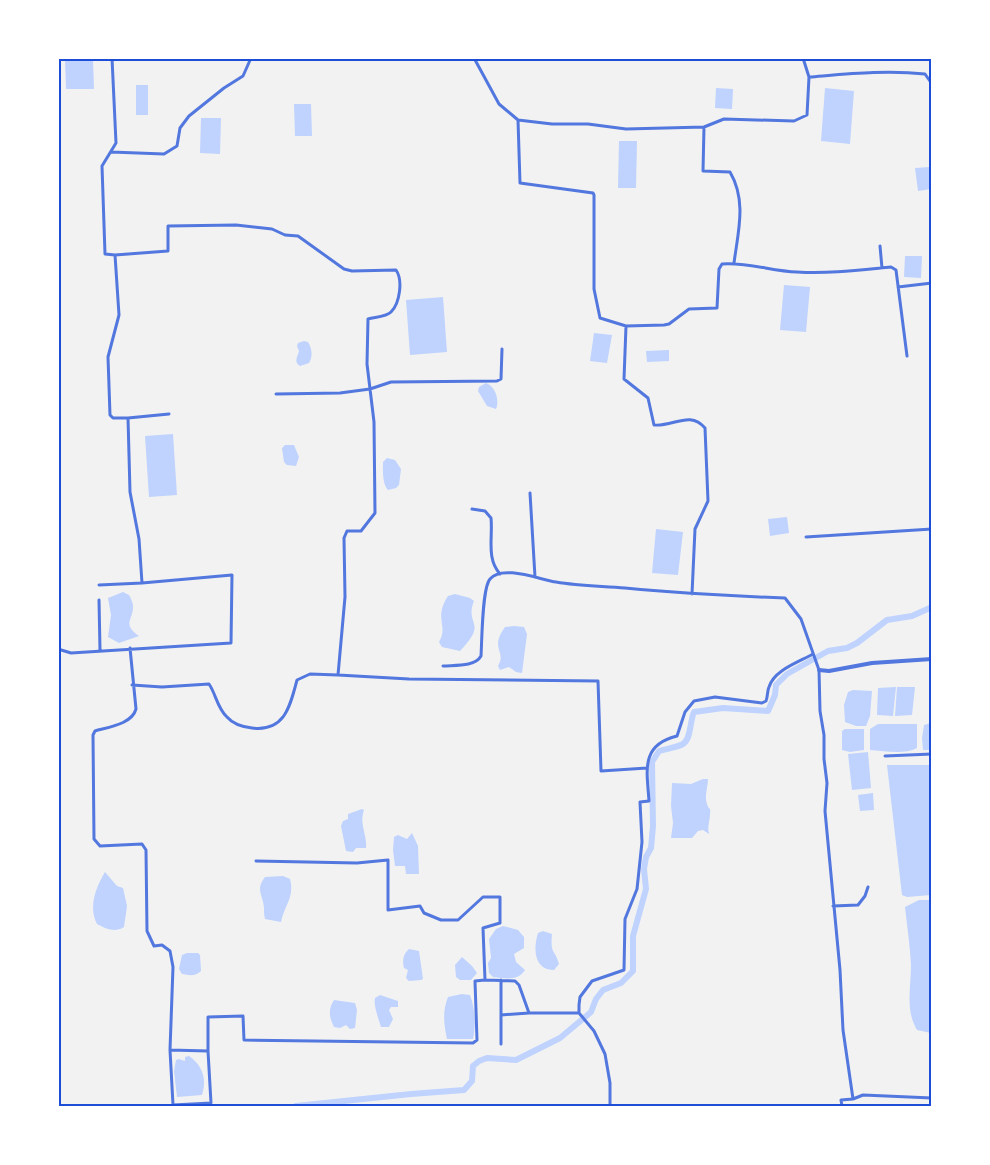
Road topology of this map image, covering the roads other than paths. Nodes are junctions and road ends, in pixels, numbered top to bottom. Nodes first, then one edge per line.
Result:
1 (112, 58) edge
2 (251, 58) edge
3 (474, 58) edge
4 (803, 58) edge
5 (809, 77) junction
6 (932, 84) edge
7 (518, 120) junction
8 (704, 127) junction
9 (111, 152) junction
10 (880, 246) dead end
11 (115, 255) junction
12 (734, 263) junction
13 (882, 268) junction
14 (932, 283) edge
15 (898, 287) junction
16 (626, 326) junction
17 (502, 349) dead end
18 (907, 356) dead end
19 (370, 389) junction
20 (276, 394) dead end
21 (169, 414) dead end
22 (128, 418) junction
23 (530, 493) dead end
24 (472, 509) dead end
25 (932, 529) edge
26 (806, 537) dead end
27 (500, 574) junction
28 (535, 577) junction
29 (142, 583) junction
30 (99, 585) dead end
31 (692, 594) junction
32 (99, 600) dead end
33 (130, 648) junction
34 (58, 649) edge
35 (100, 651) junction
36 (813, 654) junction
37 (932, 659) edge
38 (443, 666) dead end
39 (819, 670) junction
40 (338, 675) junction
41 (132, 685) junction
42 (932, 754) edge
43 (885, 756) dead end
44 (646, 768) junction
45 (256, 861) dead end
46 (868, 887) dead end
47 (833, 906) junction
48 (485, 980) junction
49 (501, 980) junction
50 (529, 1013) junction
51 (579, 1013) junction
52 (501, 1015) junction
53 (501, 1044) dead end
54 (170, 1050) junction
55 (208, 1051) junction
56 (932, 1098) edge
57 (853, 1099) junction
58 (211, 1105) edge
59 (173, 1106) edge
60 (610, 1107) edge
61 (842, 1107) edge

1 - 9 street
2 - 9 street
3 - 7 street
4 - 5 street
5 - 6 street
5 - 8 street
7 - 8 street
7 - 16 street
8 - 12 street
9 - 11 street
10 - 13 street
11 - 19 street
11 - 22 street
12 - 13 street
12 - 16 street
13 - 15 street
14 - 15 street
15 - 18 street
16 - 31 street
17 - 19 street
19 - 20 street
19 - 40 street
21 - 22 street
22 - 29 street
23 - 28 street
24 - 27 street
25 - 26 street
27 - 28 street
27 - 38 street
28 - 31 street
29 - 30 street
29 - 33 street
31 - 36 street
32 - 35 street
33 - 35 street
33 - 41 street
34 - 35 street
36 - 39 street
36 - 44 street
37 - 39 street
39 - 47 street
40 - 41 street
40 - 44 street
41 - 54 street
42 - 43 street
44 - 51 street
45 - 48 street
46 - 47 street
47 - 57 street
48 - 49 street
48 - 55 street
49 - 50 street
49 - 52 street
50 - 51 street
50 - 52 street
51 - 60 street
52 - 53 street
54 - 55 street
54 - 59 street
55 - 58 street
56 - 57 street
57 - 61 street
58 - 59 street

